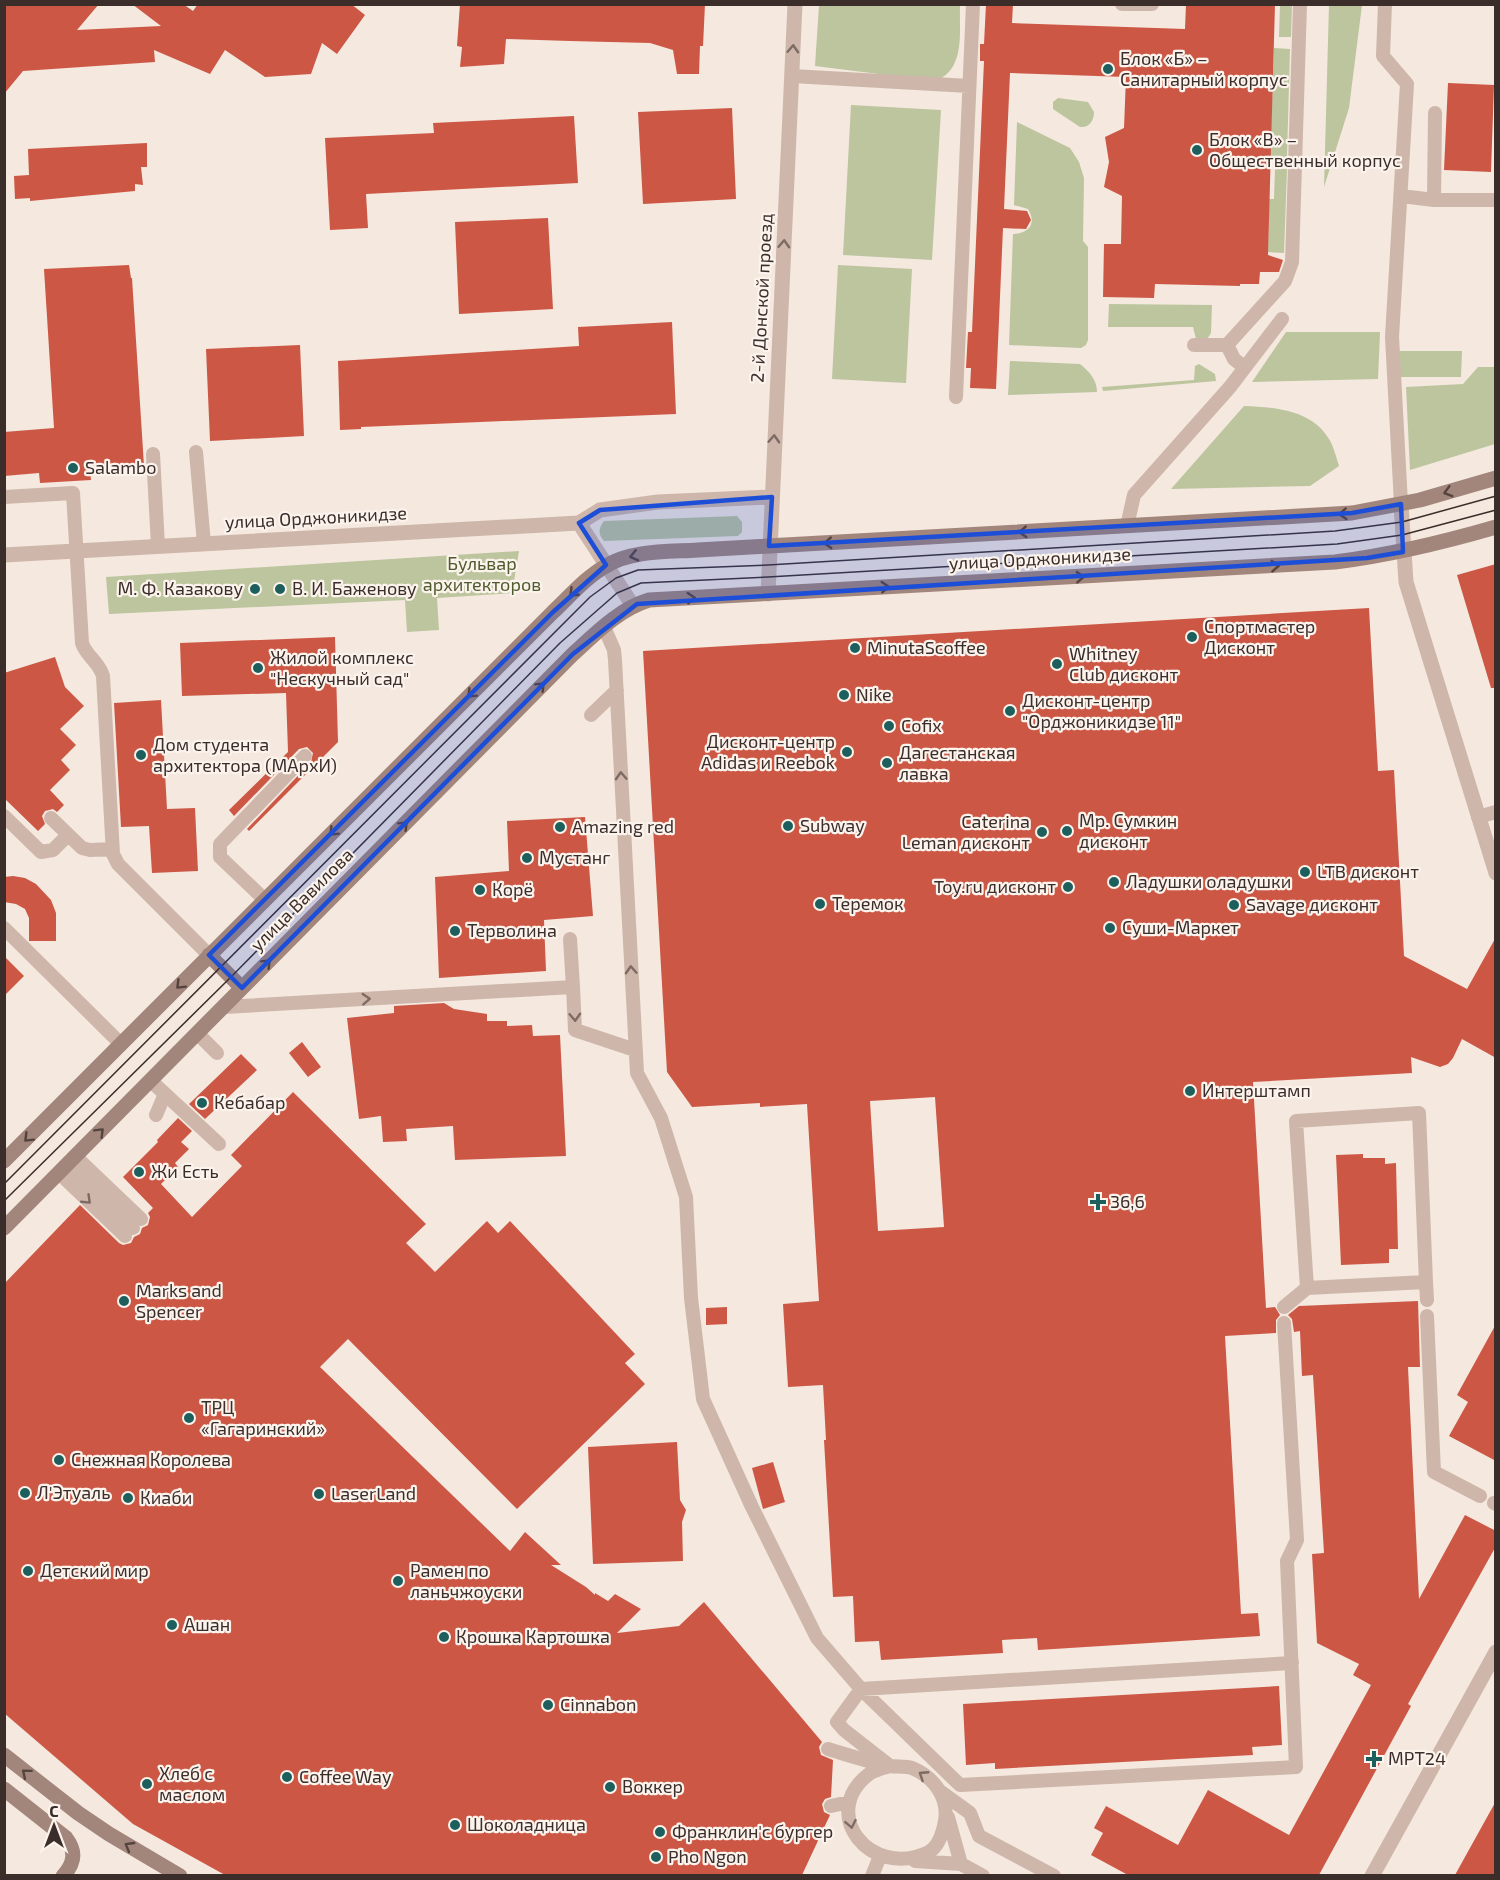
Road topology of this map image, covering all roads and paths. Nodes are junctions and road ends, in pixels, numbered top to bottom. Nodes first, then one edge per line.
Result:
1 (795, 4) edge
2 (973, 4) edge
3 (1122, 4) edge
4 (1152, 4) edge
5 (1300, 4) edge
6 (1385, 4) edge
7 (792, 76) junction
8 (969, 86) junction
9 (1435, 113) dead end
10 (1401, 196) junction
11 (1434, 200) junction
12 (1496, 200) edge
13 (1282, 319) dead end
14 (1194, 345) dead end
15 (1227, 345) junction
16 (1244, 367) junction
17 (956, 397) dead end
18 (196, 452) dead end
19 (153, 454) dead end
20 (1496, 478) edge
21 (772, 497) junction
22 (4, 498) edge
23 (1401, 504) junction
24 (579, 523) junction
25 (1127, 526) junction
26 (1496, 527) edge
27 (204, 544) junction
28 (158, 546) junction
29 (769, 546) junction
30 (77, 550) junction
31 (1403, 552) junction
32 (4, 555) edge
33 (606, 565) junction
34 (768, 594) junction
35 (633, 606) junction
36 (604, 627) junction
37 (617, 690) junction
38 (591, 716) dead end
39 (305, 756) dead end
40 (1496, 812) edge
41 (4, 816) edge
42 (1478, 817) junction
43 (51, 818) dead end
44 (68, 835) junction
45 (112, 849) junction
46 (1496, 873) edge
47 (265, 900) junction
48 (4, 928) edge
49 (570, 939) dead end
50 (209, 956) junction
51 (573, 987) junction
52 (242, 988) junction
53 (224, 1007) junction
54 (198, 1034) junction
55 (121, 1044) junction
56 (636, 1050) junction
57 (217, 1053) dead end
58 (151, 1081) junction
59 (165, 1094) junction
60 (156, 1116) dead end
61 (219, 1144) dead end
62 (4, 1161) edge
63 (67, 1165) junction
64 (4, 1228) edge
65 (1426, 1282) junction
66 (1307, 1288) junction
67 (1426, 1300) dead end
68 (1284, 1307) dead end
69 (1427, 1316) dead end
70 (1284, 1323) dead end
71 (1480, 1496) dead end
72 (1496, 1652) edge
73 (1292, 1663) junction
74 (861, 1689) junction
75 (828, 1749) dead end
76 (4, 1755) edge
77 (890, 1766) junction
78 (4, 1789) edge
79 (941, 1792) junction
80 (849, 1802) junction
81 (831, 1806) dead end
82 (947, 1812) junction
83 (878, 1861) junction
84 (915, 1862) junction
85 (961, 1864) junction
86 (63, 1875) edge
87 (180, 1875) edge
88 (872, 1875) edge
89 (982, 1875) edge
90 (1054, 1875) edge
91 (1372, 1875) edge

7 -> 1 street, 2-й Донской проезд
2 - 8 lane
3 - 4 lane
5 - 15 lane
6 - 10 lane
7 - 8 lane
21 -> 7 street, 2-й Донской проезд
8 - 17 lane
9 - 11 lane
10 - 11 lane
10 - 23 lane
11 - 12 lane
13 - 16 lane
14 - 15 lane
15 - 16 lane
16 - 25 lane
18 - 27 lane
19 - 28 lane
20 -> 23 main road, улица Орджоникидзе
21 - 24 street
21 - 29 street, 2-й Донской проезд
22 - 30 lane
23 -> 25 main road, улица Орджоникидзе
23 - 31 street
24 - 27 street, улица Орджоникидзе
24 - 33 street
25 -> 29 main road, улица Орджоникидзе
26 - 31 main road, улица Орджоникидзе
27 - 28 street, улица Орджоникидзе
28 - 30 street, улица Орджоникидзе
29 -> 33 main road, улица Орджоникидзе
29 - 34 street, 2-й Донской проезд
30 - 32 street, улица Орджоникидзе
30 - 45 lane
34 -> 31 main road, улица Орджоникидзе
31 - 42 street
33 - 35 street
33 -> 47 main road, улица Вавилова
35 -> 34 main road, улица Орджоникидзе
35 - 36 main road, улица Вавилова
36 - 37 lane
52 -> 36 main road, улица Вавилова
37 - 38 lane
56 -> 37 lane
39 - 47 lane
40 - 42 lane
41 - 44 lane
42 - 46 street
43 - 44 lane
44 - 45 lane
45 - 50 lane
47 - 50 main road, улица Вавилова
48 - 55 lane
49 - 51 lane
50 - 52 main road
50 -> 55 main road, улица Вавилова
53 -> 51 lane
51 -> 56 lane
52 - 53 main road, улица Вавилова
53 - 54 main road, улица Вавилова
54 - 57 lane
54 - 58 main road, улица Вавилова
55 -> 62 main road, улица Вавилова
56 - 74 lane
58 - 59 lane
63 -> 58 main road, улица Вавилова
59 - 60 lane
59 - 61 lane
63 - 63 lane
63 - 64 main road, улица Вавилова
65 - 66 lane
65 - 66 lane
65 - 67 lane
66 - 68 lane
69 - 71 lane
70 - 73 lane
72 - 91 street
73 - 74 lane
73 - 74 lane
74 - 77 lane
75 - 77 lane
87 -> 76 main road
79 -> 77 lane
77 - 80 lane
78 - 86 main road
79 - 82 lane
79 - 90 lane
80 - 81 lane
80 -> 83 lane
82 - 84 lane
82 - 85 lane
83 - 84 lane
83 - 88 lane
84 - 85 lane
85 - 89 lane

